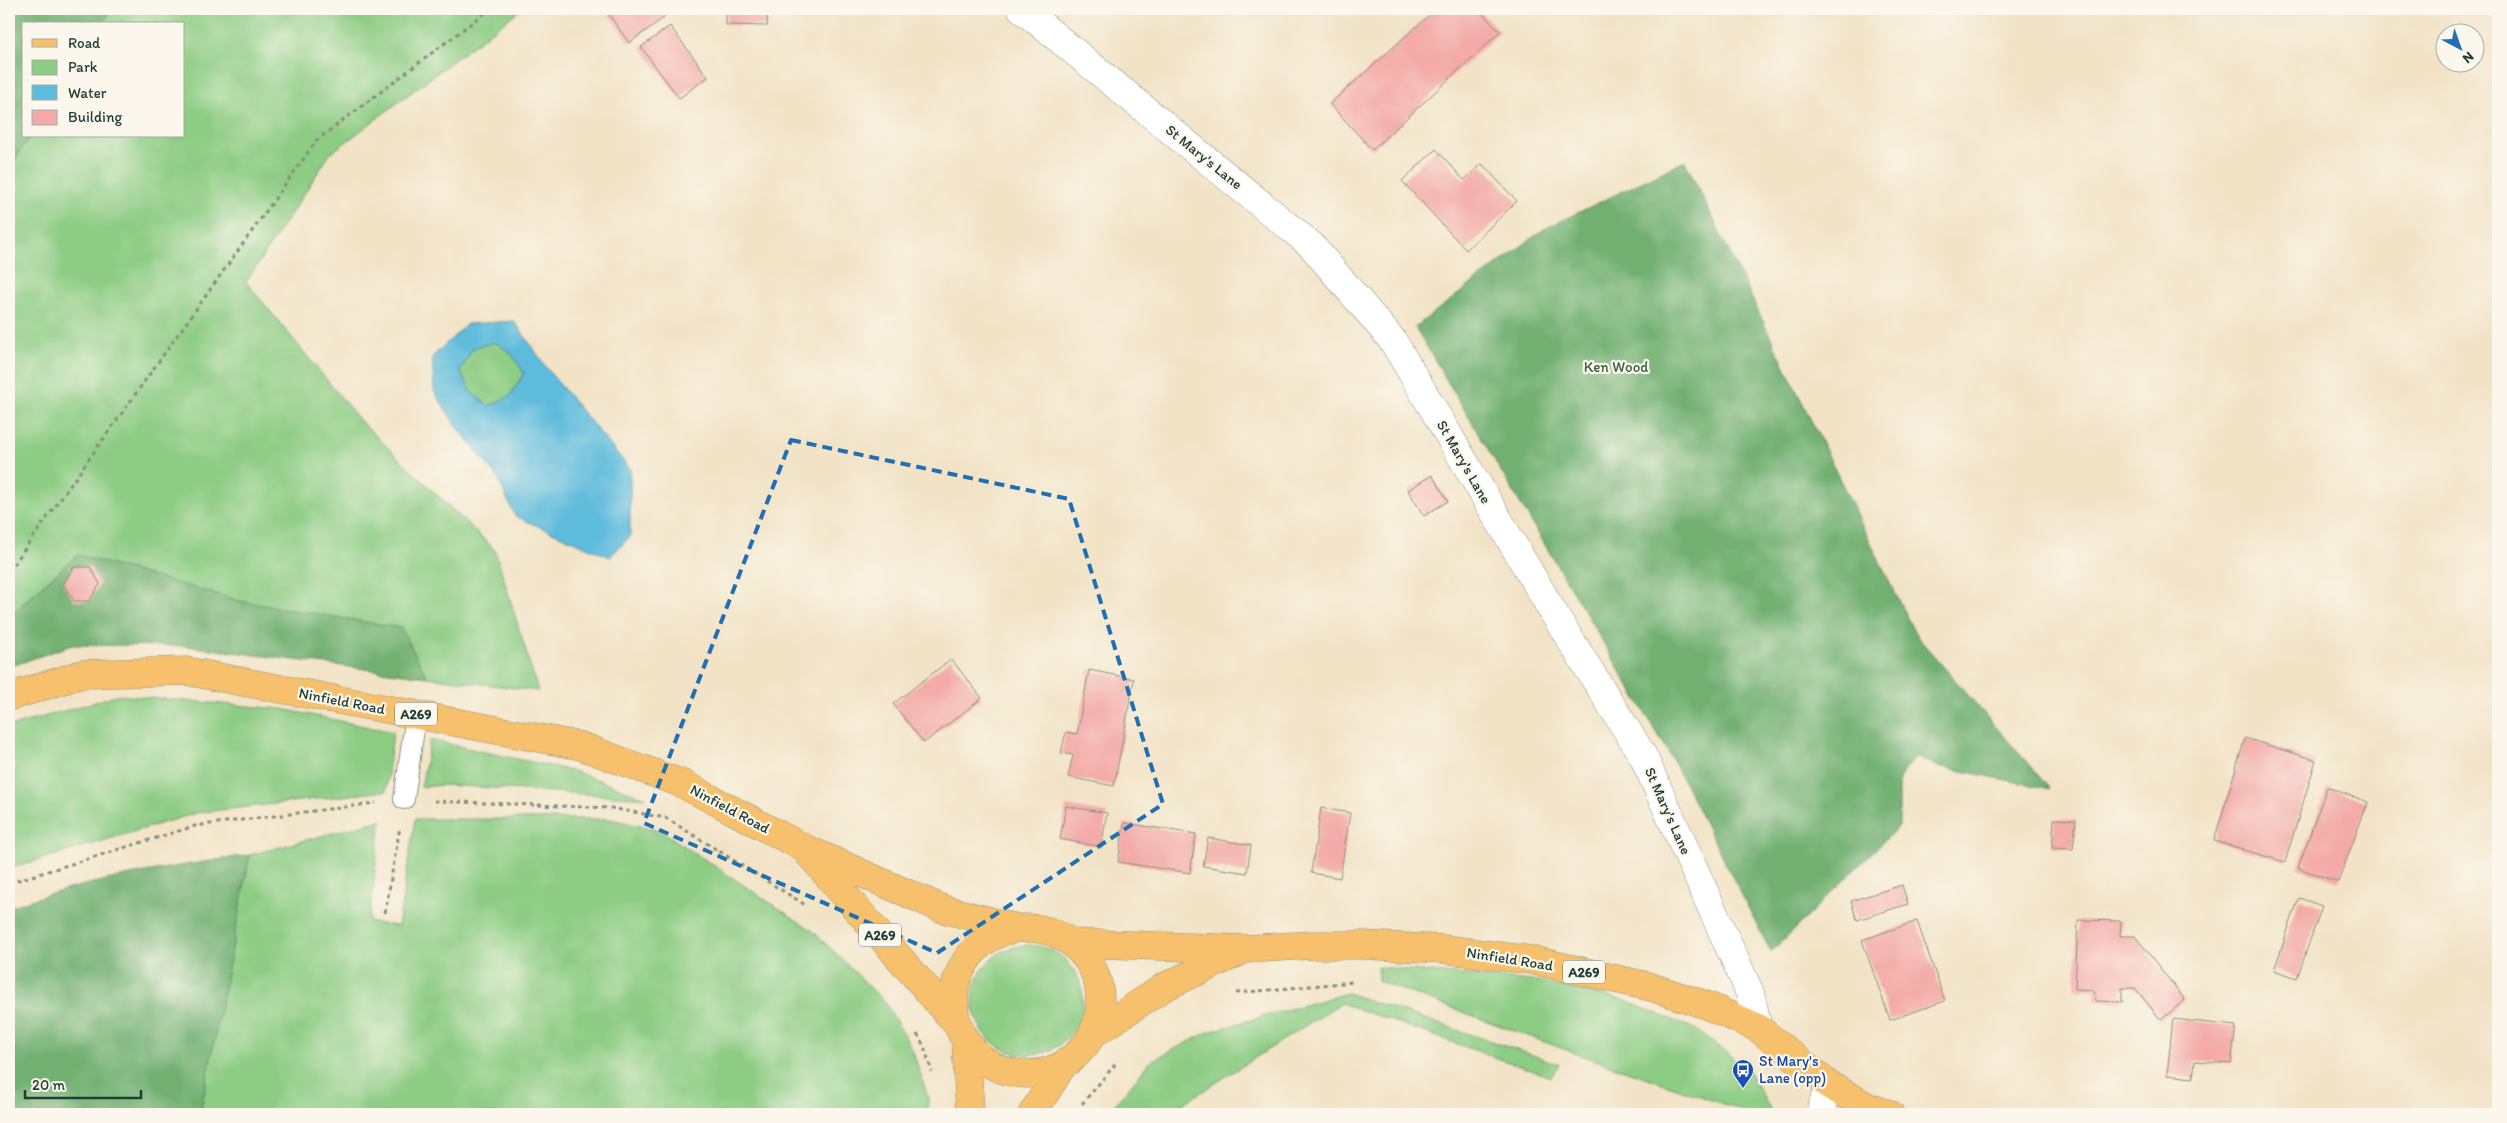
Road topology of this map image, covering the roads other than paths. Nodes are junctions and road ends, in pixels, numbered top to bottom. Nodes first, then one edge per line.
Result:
1 (1022, 9) edge
2 (9, 697) edge
3 (416, 715) junction
4 (404, 799) road end
5 (804, 848) junction
6 (1016, 928) junction
7 (1072, 943) junction
8 (1245, 949) junction
9 (1758, 1028) junction
10 (961, 1033) junction
11 (1093, 1034) junction
12 (1063, 1065) junction
13 (1829, 1085) junction
14 (970, 1114) edge
15 (1032, 1114) edge
16 (1820, 1114) edge
17 (1890, 1114) edge

1 - 9 street, St Mary's Lane
2 - 3 main road, Ninfield Road / A269
3 - 4 lane
3 - 5 main road, Ninfield Road / A269
5 - 6 main road, Ninfield Road / A269
5 - 10 main road, Ninfield Road / A269
6 - 7 main road
6 - 10 main road
7 - 8 main road, Ninfield Road / A269
7 - 11 main road
8 - 9 main road, Ninfield Road / A269
8 - 11 main road, Ninfield Road / A269
9 - 13 main road, Ninfield Road / A269
10 - 12 main road
10 - 14 main road
11 - 12 main road
12 - 15 main road
13 - 16 street
13 - 17 main road, Ninfield Road / A269

